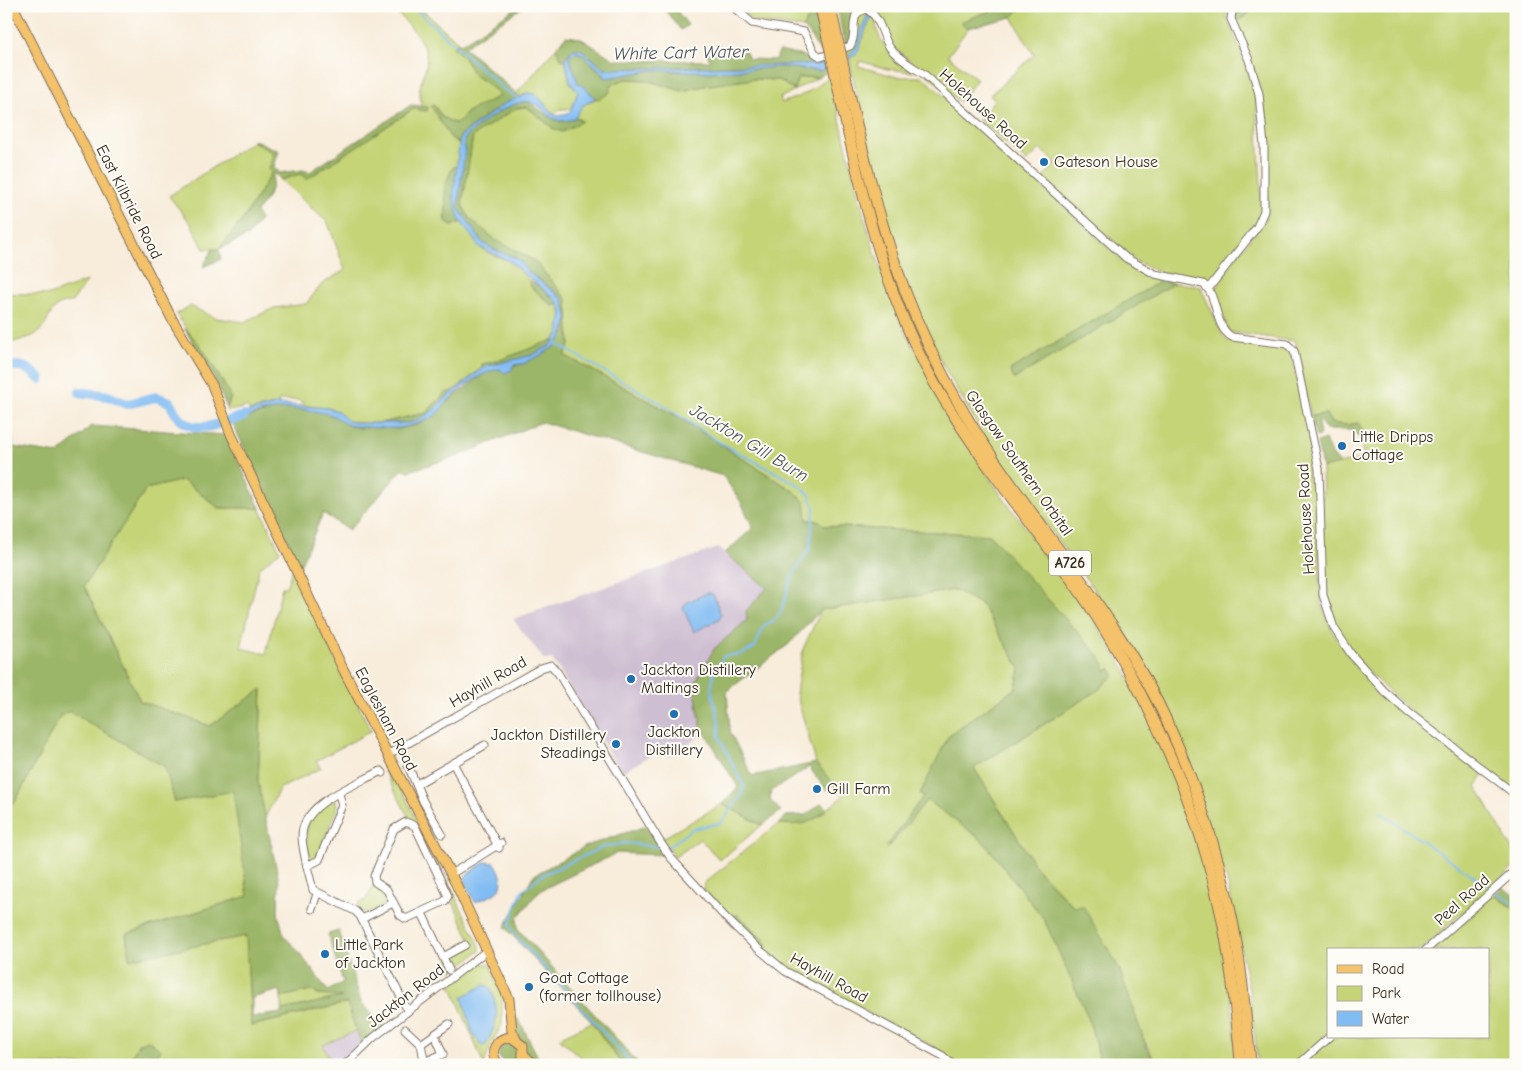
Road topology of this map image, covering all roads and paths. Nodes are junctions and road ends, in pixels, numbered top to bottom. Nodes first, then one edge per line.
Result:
1 (12, 6) edge
2 (732, 6) edge
3 (820, 6) edge
4 (830, 6) edge
5 (1238, 6) edge
6 (834, 47) junction
7 (841, 78) junction
8 (1208, 288) junction
9 (231, 434) joint
10 (485, 745) dead end
11 (388, 754) junction
12 (407, 763) dead end
13 (453, 763) junction
14 (383, 773) dead end
15 (416, 784) junction
16 (339, 794) junction
17 (1516, 795) edge
18 (442, 834) dead end
19 (307, 866) junction
20 (1516, 870) edge
21 (451, 874) junction
22 (317, 894) junction
23 (393, 903) junction
24 (312, 909) dead end
25 (422, 913) junction
26 (362, 920) junction
27 (465, 945) dead end
28 (1428, 948) edge
29 (485, 952) junction
30 (443, 957) junction
31 (449, 970) dead end
32 (408, 1011) junction
33 (510, 1019) junction
34 (449, 1024) dead end
35 (405, 1030) dead end
36 (435, 1035) junction
37 (1328, 1038) edge
38 (501, 1039) junction
39 (516, 1039) junction
40 (421, 1044) junction
41 (524, 1055) junction
42 (494, 1062) edge
43 (424, 1063) edge
44 (345, 1065) edge
45 (519, 1065) edge
46 (534, 1065) edge
47 (953, 1065) edge
48 (1241, 1065) edge
49 (1251, 1065) edge
50 (1298, 1065) edge

1 - 9 main road, East Kilbride Road
2 - 8 street, Holehouse Road
3 - 6 highway, Glasgow Southern Orbital / A726
4 - 6 highway, Glasgow Southern Orbital / A726
5 - 8 street
6 - 7 highway, Glasgow Southern Orbital / A726, bridge
7 - 48 highway, Glasgow Southern Orbital / A726
7 - 49 highway, Glasgow Southern Orbital / A726
8 - 17 street, Holehouse Road
9 - 11 main road, Eaglesham Road
10 - 13 street
11 - 21 main road, Eaglesham Road
11 - 47 street, Hayhill Road
12 - 15 street
13 - 15 street
13 - 21 street
14 - 16 street
15 - 18 street
16 - 19 street
16 - 19 street
19 - 22 street
20 - 28 street, Peel Road
21 - 29 main road, Eaglesham Road
22 - 24 street
22 - 26 street
23 - 25 street
23 - 25 street
23 - 26 street
25 - 30 street
26 - 32 street
27 - 30 street
29 - 32 street, Jackton Road
29 - 33 main road, Eaglesham Road
30 - 31 street
32 - 44 street, Jackton Road
33 - 38 main road
33 - 39 main road, Eaglesham Road
34 - 36 street
35 - 40 street
36 - 40 street
36 - 43 street
37 - 50 street
38 - 39 main road
38 - 42 main road
39 - 41 main road, Eaglesham Road
40 - 43 street
41 - 45 main road
41 - 46 main road

